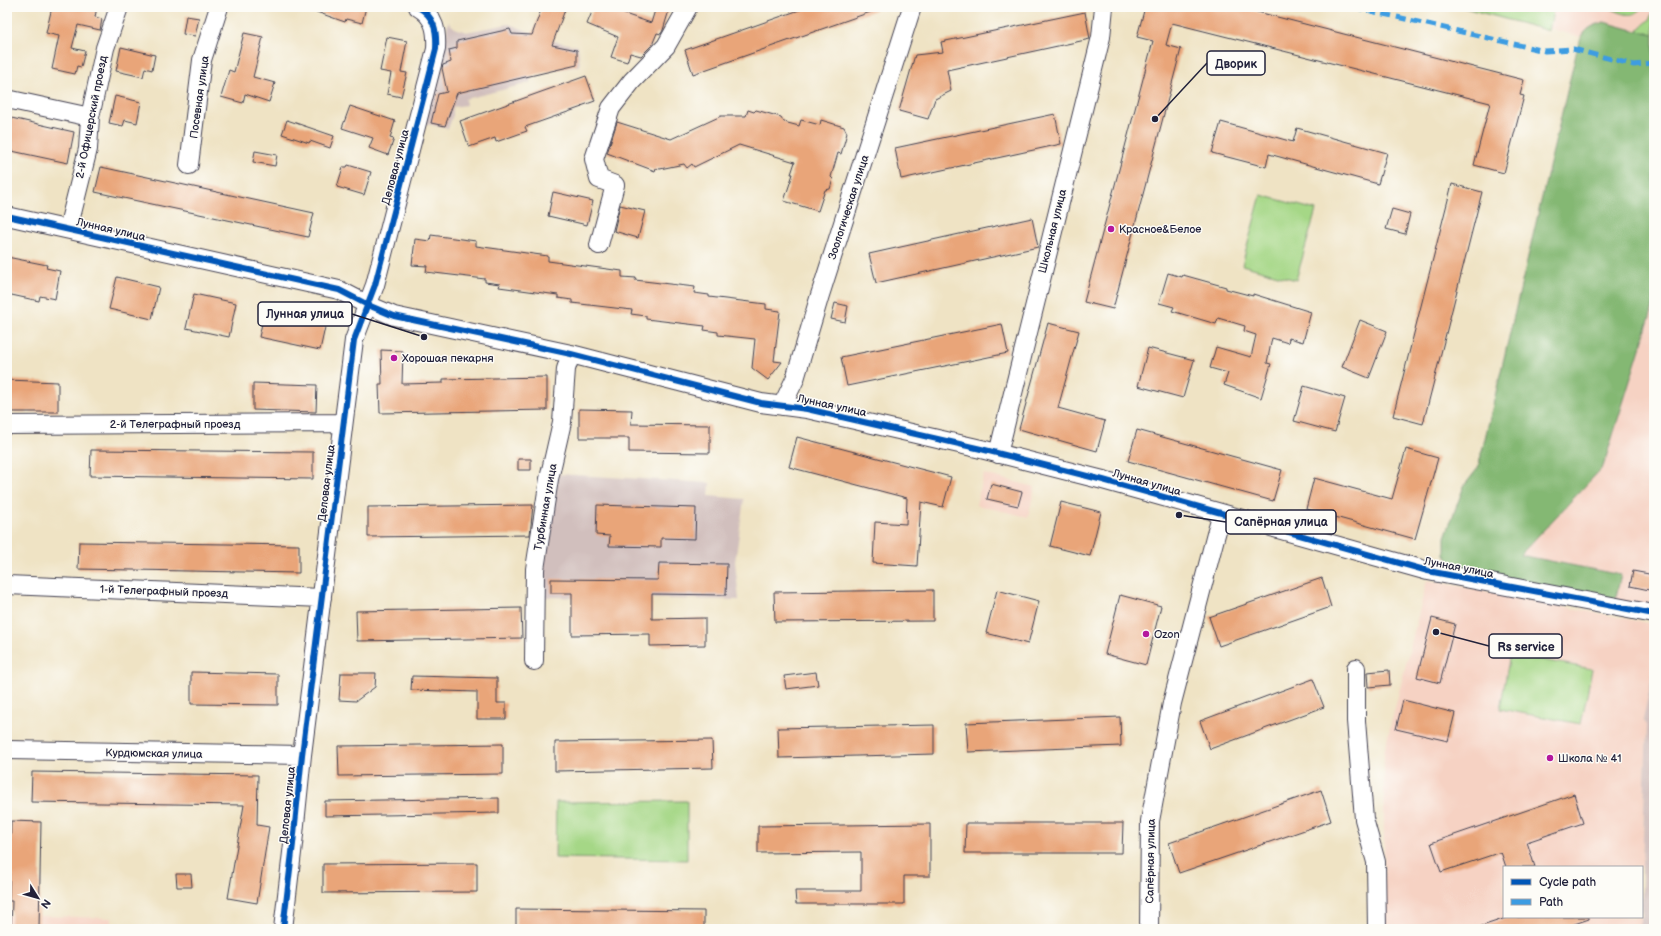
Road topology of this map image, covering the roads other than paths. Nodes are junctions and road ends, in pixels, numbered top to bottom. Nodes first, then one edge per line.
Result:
1 (119, 7) edge
2 (219, 7) edge
3 (418, 7) edge
4 (688, 7) edge
5 (912, 7) edge
6 (1104, 7) edge
7 (7, 99) edge
8 (90, 117) junction
9 (189, 165) dead end
10 (7, 216) edge
11 (68, 229) junction
12 (599, 245) dead end
13 (368, 305) junction
14 (571, 354) junction
15 (782, 406) junction
16 (343, 423) junction
17 (7, 425) edge
18 (998, 454) junction
19 (1222, 514) junction
20 (7, 585) edge
21 (322, 598) junction
22 (1654, 614) edge
23 (534, 661) dead end
24 (1356, 668) dead end
25 (7, 750) edge
26 (302, 755) junction
27 (283, 929) edge
28 (1149, 929) edge
29 (1377, 929) edge

1 - 8 street, 2-й Офицерский проезд
2 - 9 street, Посевная улица
3 - 13 street, Деловая улица
4 - 12 street
5 - 15 street, Зоологическая улица
6 - 18 street, Школьная улица
7 - 8 street
8 - 11 street, 2-й Офицерский проезд
10 - 11 street, Лунная улица
11 - 13 street, Лунная улица
13 - 14 street, Лунная улица
13 - 16 street, Деловая улица
14 - 15 street, Лунная улица
14 - 23 street, Турбинная улица
15 - 18 street, Лунная улица
16 - 17 street, 2-й Телеграфный проезд
16 - 21 street, Деловая улица
18 - 19 street, Лунная улица
19 - 22 street, Лунная улица
19 - 28 street, Сапёрная улица
20 - 21 street, 1-й Телеграфный проезд
21 - 26 street, Деловая улица
24 - 29 street
25 - 26 street, Курдюмская улица
26 - 27 street, Деловая улица

